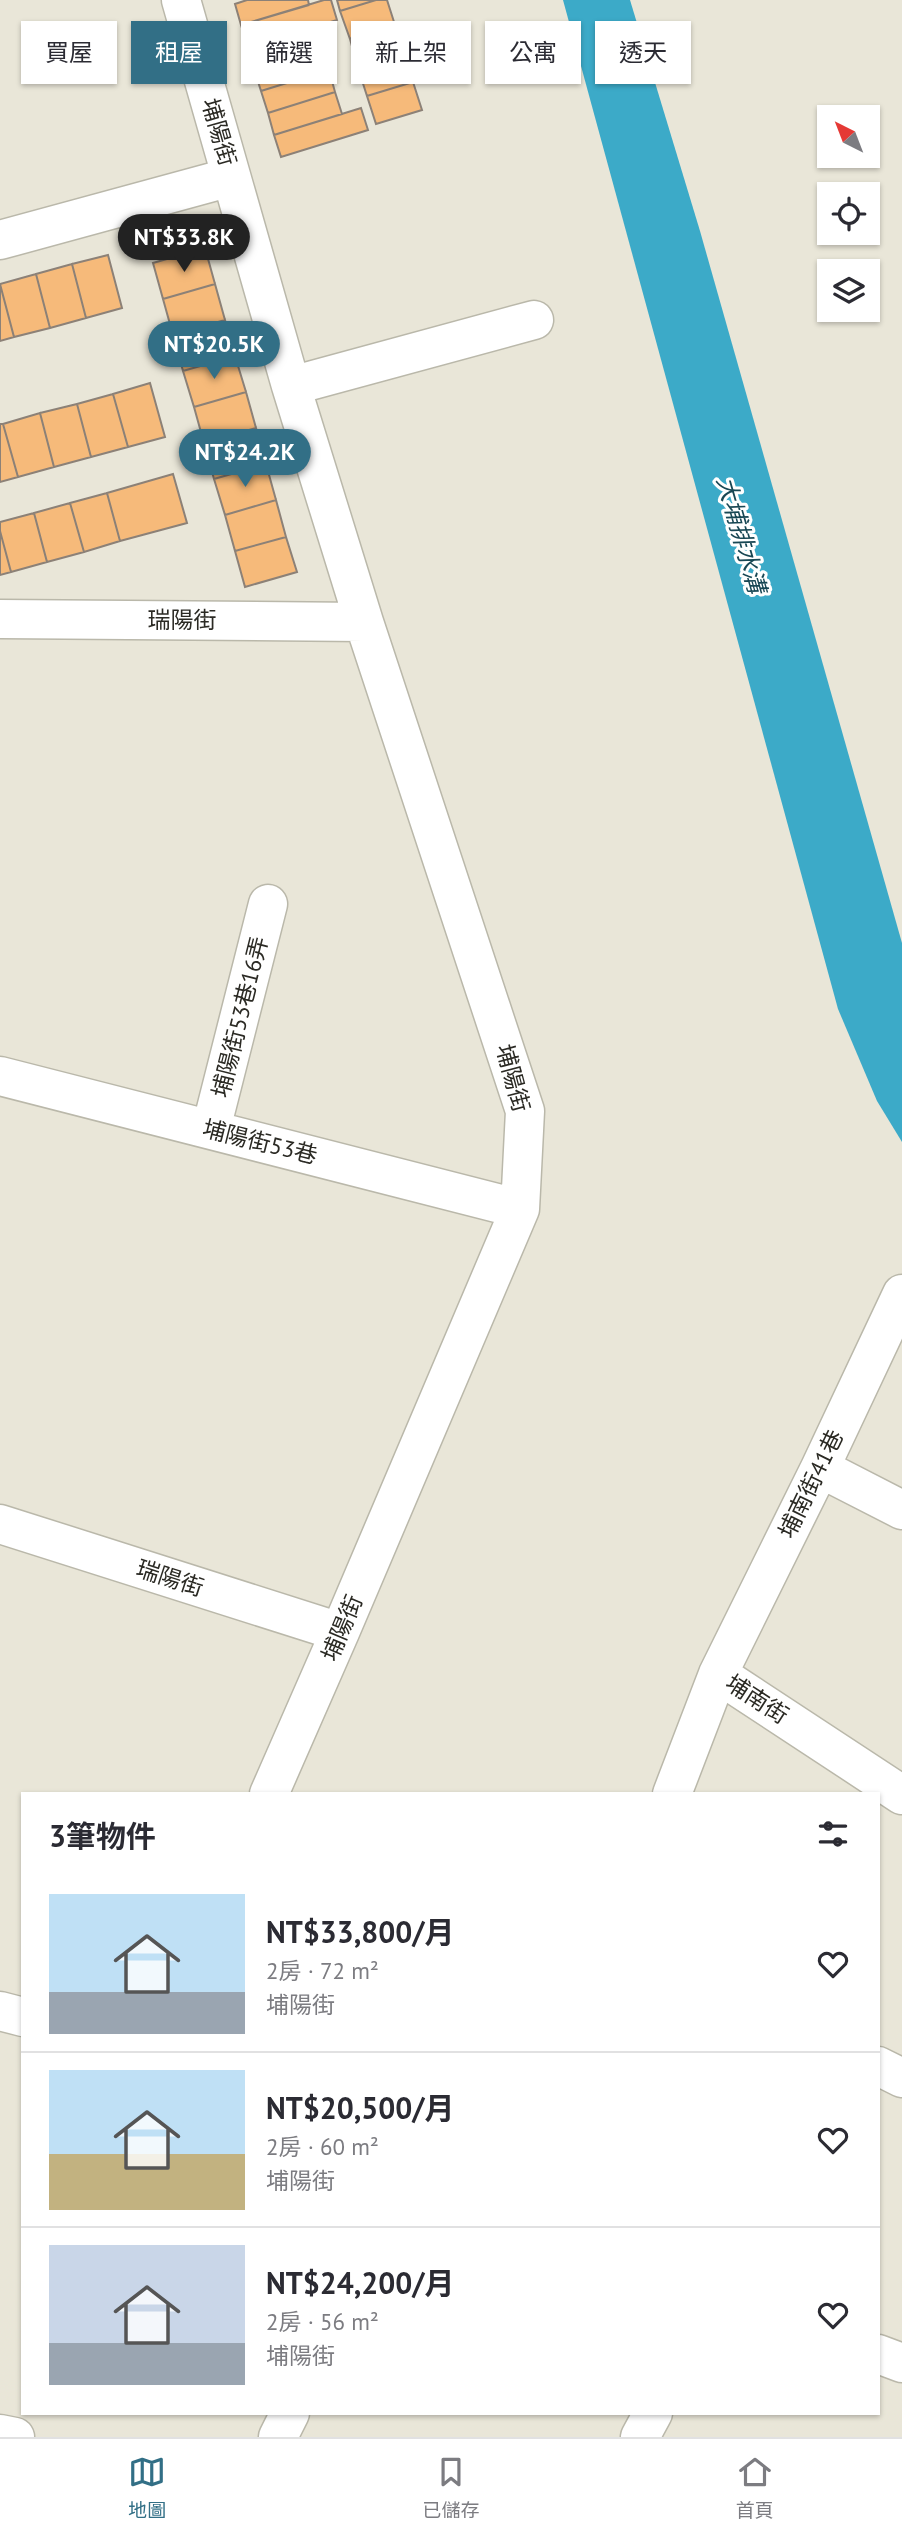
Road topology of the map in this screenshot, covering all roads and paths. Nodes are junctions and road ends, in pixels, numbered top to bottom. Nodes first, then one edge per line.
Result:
1 (181, 0) edge
2 (232, 177) junction
3 (0, 240) edge
4 (534, 320) dead end
5 (291, 386) junction
6 (0, 619) edge
7 (364, 622) junction
8 (268, 904) dead end
9 (0, 1076) edge
10 (211, 1129) junction
11 (520, 1209) junction
12 (902, 1293) edge
13 (820, 1468) junction
14 (902, 1510) edge
15 (0, 1524) edge
16 (340, 1632) junction
17 (718, 1674) junction
18 (270, 1792) edge
19 (673, 1792) edge
20 (902, 1796) edge
21 (880, 2067) edge
22 (902, 2078) edge
23 (880, 2355) edge
24 (902, 2363) edge
25 (289, 2415) edge
26 (652, 2415) edge
27 (0, 2434) edge
28 (15, 2437) edge
29 (278, 2437) edge
30 (640, 2437) edge

1 - 2 street, 埔陽街
2 - 3 street
2 - 5 street, 埔陽街
4 - 5 street
5 - 7 street, 埔陽街
6 - 7 street, 瑞陽街
7 - 11 street, 埔陽街
8 - 10 street, 埔陽街53巷16弄
9 - 10 street, 埔陽街53巷
10 - 11 street, 埔陽街53巷
11 - 16 street, 埔陽街
12 - 13 street, 埔南街41巷
13 - 14 street
13 - 17 street, 埔南街41巷
15 - 16 street, 瑞陽街
16 - 18 street, 埔陽街
17 - 19 street, 埔南街
17 - 20 street, 埔南街
21 - 22 street
23 - 24 street
25 - 29 street
26 - 30 street
27 - 28 street

